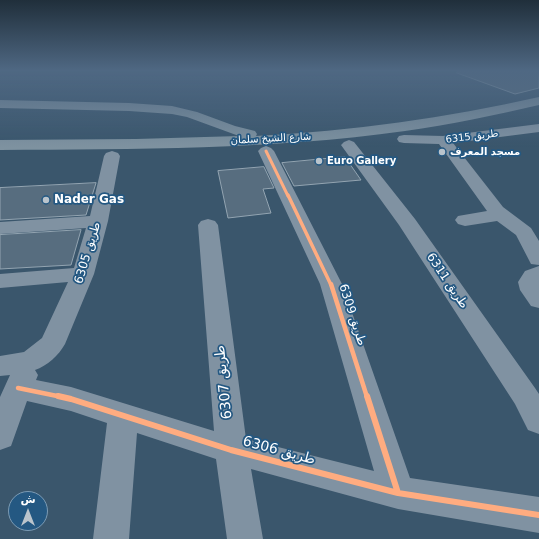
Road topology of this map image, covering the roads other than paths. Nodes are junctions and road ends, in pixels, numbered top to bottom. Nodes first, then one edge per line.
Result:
1 (539, 101) edge
2 (0, 104) edge
3 (539, 113) edge
4 (539, 128) edge
5 (311, 137) junction
6 (404, 138) junction
7 (443, 140) junction
8 (349, 144) junction
9 (266, 151) junction
10 (1, 154) edge
11 (112, 156) junction
12 (501, 215) junction
13 (465, 220) dead end
14 (98, 221) junction
15 (208, 225) dead end
16 (0, 228) edge
17 (539, 259) edge
18 (539, 272) edge
19 (83, 274) junction
20 (0, 281) edge
21 (539, 300) edge
22 (16, 372) edge
23 (123, 416) junction
24 (539, 421) edge
25 (0, 436) edge
26 (231, 450) junction
27 (398, 493) junction
28 (539, 515) edge
29 (111, 539) edge
30 (246, 539) edge

1 - 5 main road, شارع الشيخ سلمان
2 - 5 main road
3 - 6 main road, شارع الشيخ سلمان
4 - 7 street, طريق 6315
5 - 10 main road, شارع الشيخ سلمان
6 - 7 street, طريق 6315
6 - 8 main road, شارع الشيخ سلمان
7 - 12 street
8 - 9 main road, شارع الشيخ سلمان
8 - 24 street, طريق 6311
9 - 11 main road, شارع الشيخ سلمان
9 - 27 street, طريق 6309
10 - 11 main road, شارع الشيخ سلمان
11 - 14 street, طريق 6305
12 - 13 street
12 - 17 street
14 - 16 street
14 - 19 street, طريق 6305
15 - 26 street, طريق 6307
18 - 21 street
19 - 20 street
19 - 22 street, طريق 6305
22 - 23 street, طريق 6306
22 - 25 street
23 - 26 street, طريق 6306
23 - 29 street
26 - 27 street, طريق 6306
26 - 30 street, طريق 6307
27 - 28 street, طريق 6306

